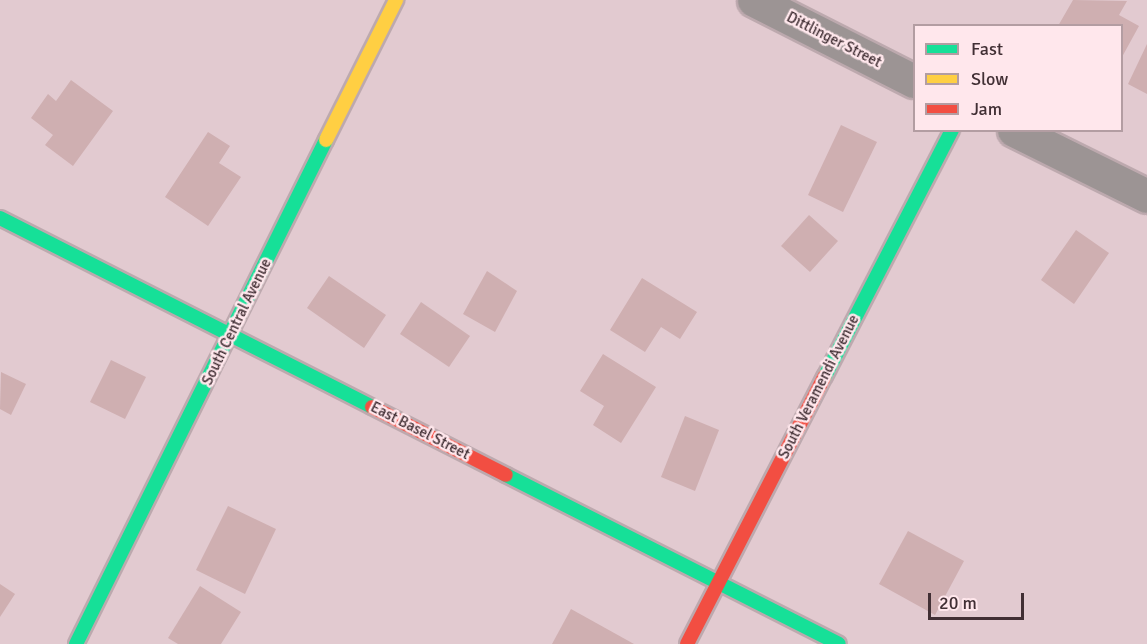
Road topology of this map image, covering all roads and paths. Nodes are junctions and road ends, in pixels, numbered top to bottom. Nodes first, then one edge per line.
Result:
1 (396, 0) edge
2 (754, 0) edge
3 (913, 80) edge
4 (951, 132) edge
5 (1018, 132) edge
6 (1147, 196) edge
7 (0, 218) edge
8 (231, 334) junction
9 (717, 582) junction
10 (76, 644) edge
11 (687, 644) edge
12 (839, 644) edge

1 - 8 street, South Central Avenue
2 - 3 street, Dittlinger Street
4 - 9 street, South Veramendi Avenue
5 - 6 street
7 - 8 street, East Basel Street
8 - 9 street, East Basel Street
8 - 10 street, South Central Avenue
9 - 11 street, South Veramendi Avenue
9 - 12 street, East Basel Street

